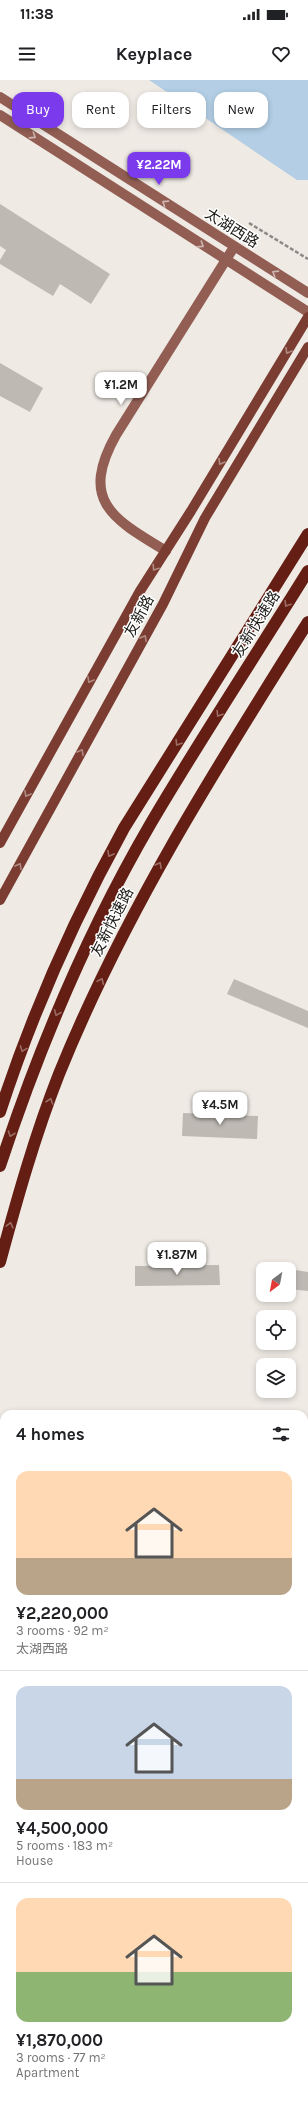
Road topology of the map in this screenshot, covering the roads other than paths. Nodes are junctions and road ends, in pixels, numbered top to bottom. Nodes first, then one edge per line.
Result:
1 (0, 97) edge
2 (0, 115) edge
3 (234, 247) junction
4 (225, 261) junction
5 (308, 293) edge
6 (308, 312) edge
7 (308, 317) edge
8 (308, 347) edge
9 (308, 534) edge
10 (166, 550) junction
11 (308, 571) edge
12 (308, 622) edge
13 (0, 843) edge
14 (0, 900) edge
15 (0, 1112) edge
16 (0, 1166) edge
17 (0, 1262) edge

3 -> 1 main road, 太湖西路
2 -> 4 main road, 太湖西路
3 - 4 main road
5 -> 3 main road, 太湖西路
4 - 6 main road, 太湖西路
4 - 10 main road
7 -> 10 main road, 友新路
14 -> 8 main road, 友新路
9 -> 15 highway
10 -> 13 main road, 友新路
11 -> 16 highway, 友新快速路
17 -> 12 highway, 友新快速路, bridge

